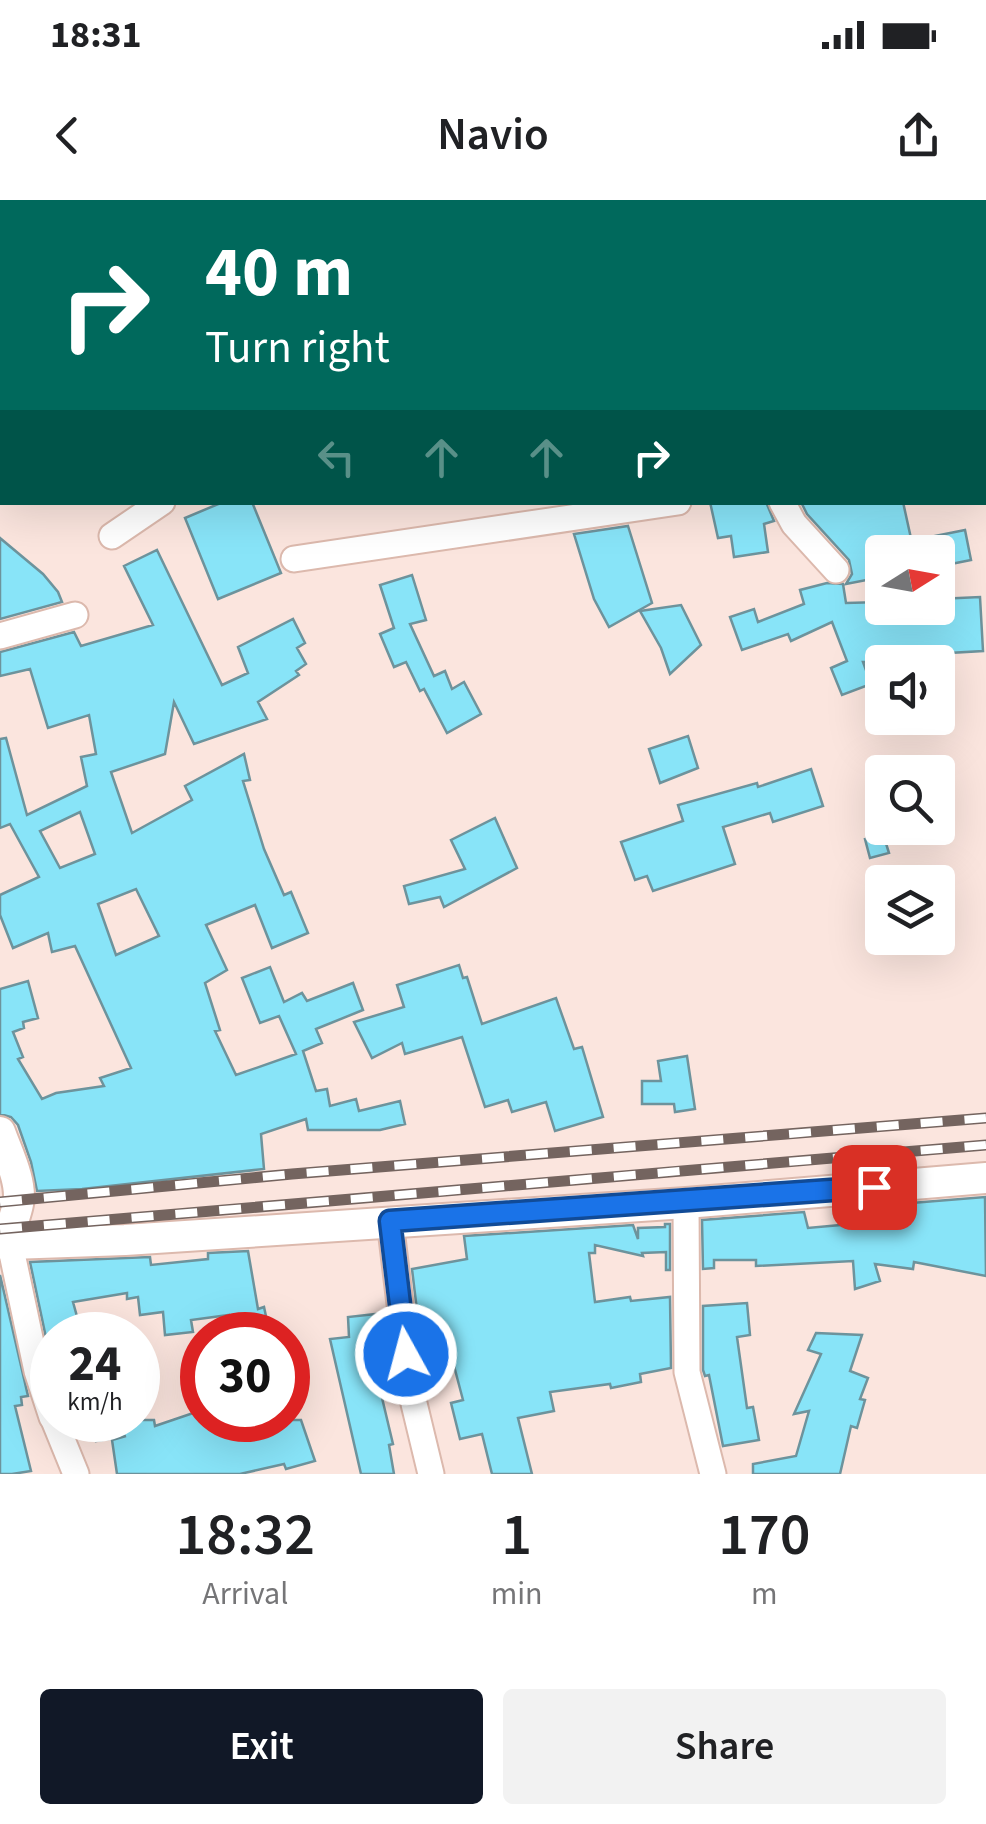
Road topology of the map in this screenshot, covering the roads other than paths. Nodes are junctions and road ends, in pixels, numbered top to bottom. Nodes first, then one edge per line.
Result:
1 (158, 505) edge
2 (658, 505) edge
3 (784, 505) edge
4 (112, 536) dead end
5 (294, 559) dead end
6 (836, 570) dead end
7 (75, 615) dead end
8 (0, 636) edge
9 (0, 1132) edge
10 (986, 1178) edge
11 (686, 1202) junction
12 (390, 1221) junction
13 (5, 1245) edge
14 (30, 1343) edge
15 (63, 1442) edge
16 (76, 1474) edge
17 (431, 1474) edge
18 (714, 1474) edge

1 - 4 street
2 - 5 street
3 - 6 street
7 - 8 street
9 - 13 street
10 - 11 street
11 - 12 street
11 - 18 street
12 - 13 street
12 - 17 street
13 - 14 street
15 - 16 street

